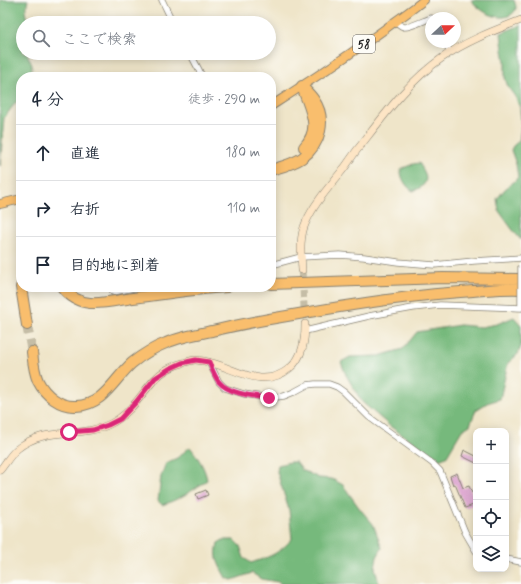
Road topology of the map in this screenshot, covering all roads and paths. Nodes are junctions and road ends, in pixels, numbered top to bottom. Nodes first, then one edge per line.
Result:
1 (162, 0) edge
2 (424, 0) edge
3 (170, 16) edge
4 (425, 20) edge
5 (521, 20) edge
6 (396, 21) junction
7 (448, 48) edge
8 (449, 53) junction
9 (194, 60) edge
10 (200, 72) edge
11 (302, 86) junction
12 (276, 103) edge
13 (276, 161) edge
14 (276, 168) edge
15 (16, 200) edge
16 (0, 204) edge
17 (301, 257) junction
18 (521, 258) edge
19 (276, 264) edge
20 (521, 265) edge
21 (302, 270) tunnel mouth
22 (276, 284) edge
23 (517, 284) edge
24 (22, 292) edge
25 (65, 292) edge
26 (174, 292) edge
27 (521, 305) edge
28 (521, 308) edge
29 (27, 325) tunnel mouth
30 (305, 327) joint
31 (32, 352) tunnel mouth
32 (209, 362) junction
33 (0, 470) edge
34 (473, 546) edge
35 (509, 560) edge
36 (521, 562) edge

1 - 3 street
2 - 6 main road, 58
4 - 6 street
5 - 8 street
6 - 11 main road, 58
7 - 8 street
8 - 17 street
9 - 10 street
11 - 12 main road, 58
11 - 13 highway
11 - 14 highway
15 - 16 main road
17 - 18 street
17 - 19 street
17 - 21 street
18 - 20 street
20 - 27 street, bridge
22 - 23 highway
23 - 31 highway
24 - 29 highway
25 - 26 highway
27 - 28 street
28 - 30 street
30 - 32 street
32 - 33 street
32 - 34 street
35 - 36 street

